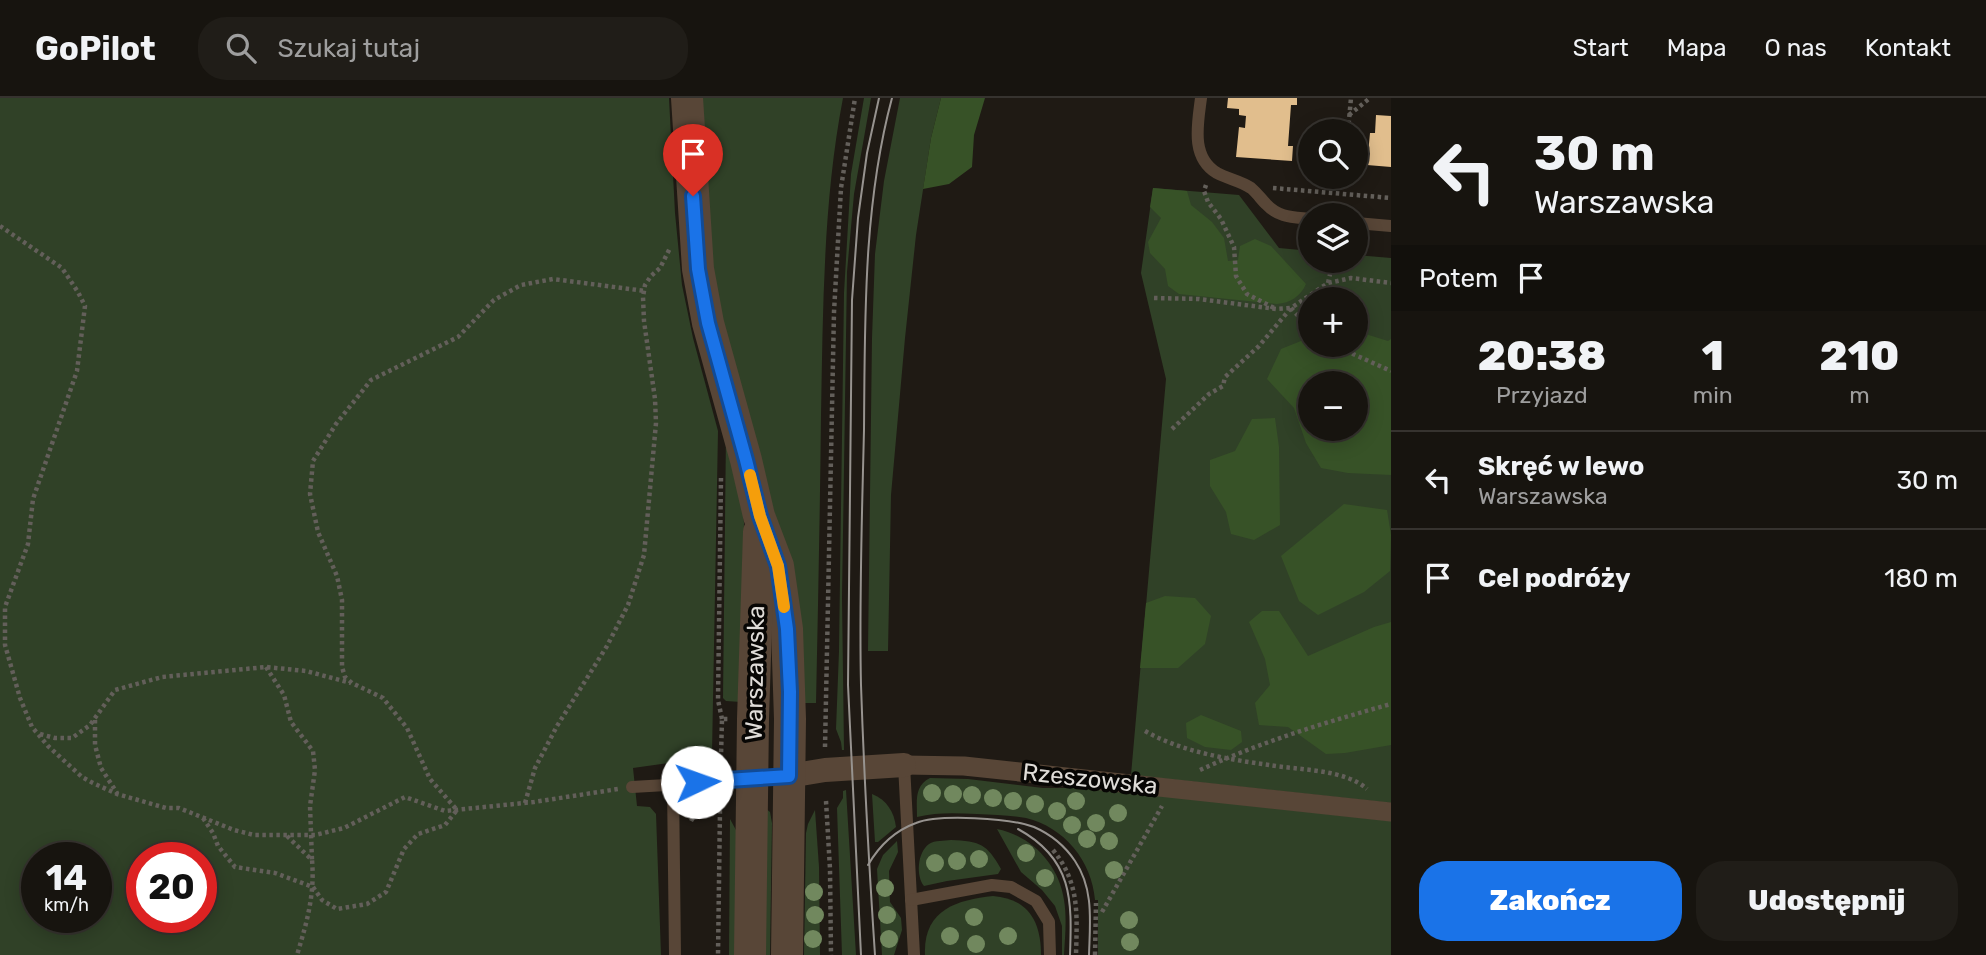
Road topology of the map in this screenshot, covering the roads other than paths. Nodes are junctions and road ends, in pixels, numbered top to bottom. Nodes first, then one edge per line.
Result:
1 (687, 98) edge
2 (1201, 98) edge
3 (1298, 218) edge
4 (1368, 224) edge
5 (1391, 226) edge
6 (760, 516) junction
7 (904, 765) junction
8 (789, 776) junction
9 (752, 780) junction
10 (673, 784) junction
11 (632, 787) road end
12 (1391, 812) edge
13 (911, 900) junction
14 (675, 955) edge
15 (750, 955) edge
16 (787, 955) edge
17 (914, 955) edge
18 (1050, 955) edge

1 - 6 street, Warszawska
2 - 3 lane
4 - 5 lane
6 - 8 street, Warszawska
6 - 9 street, Warszawska
7 - 8 street, Rzeszowska
7 - 12 street, Rzeszowska
7 - 13 lane
8 - 9 street
8 - 16 street, Warszawska
9 - 10 lane
9 - 15 street, Warszawska
10 - 11 lane
10 - 14 lane
13 - 17 lane
13 - 18 lane

